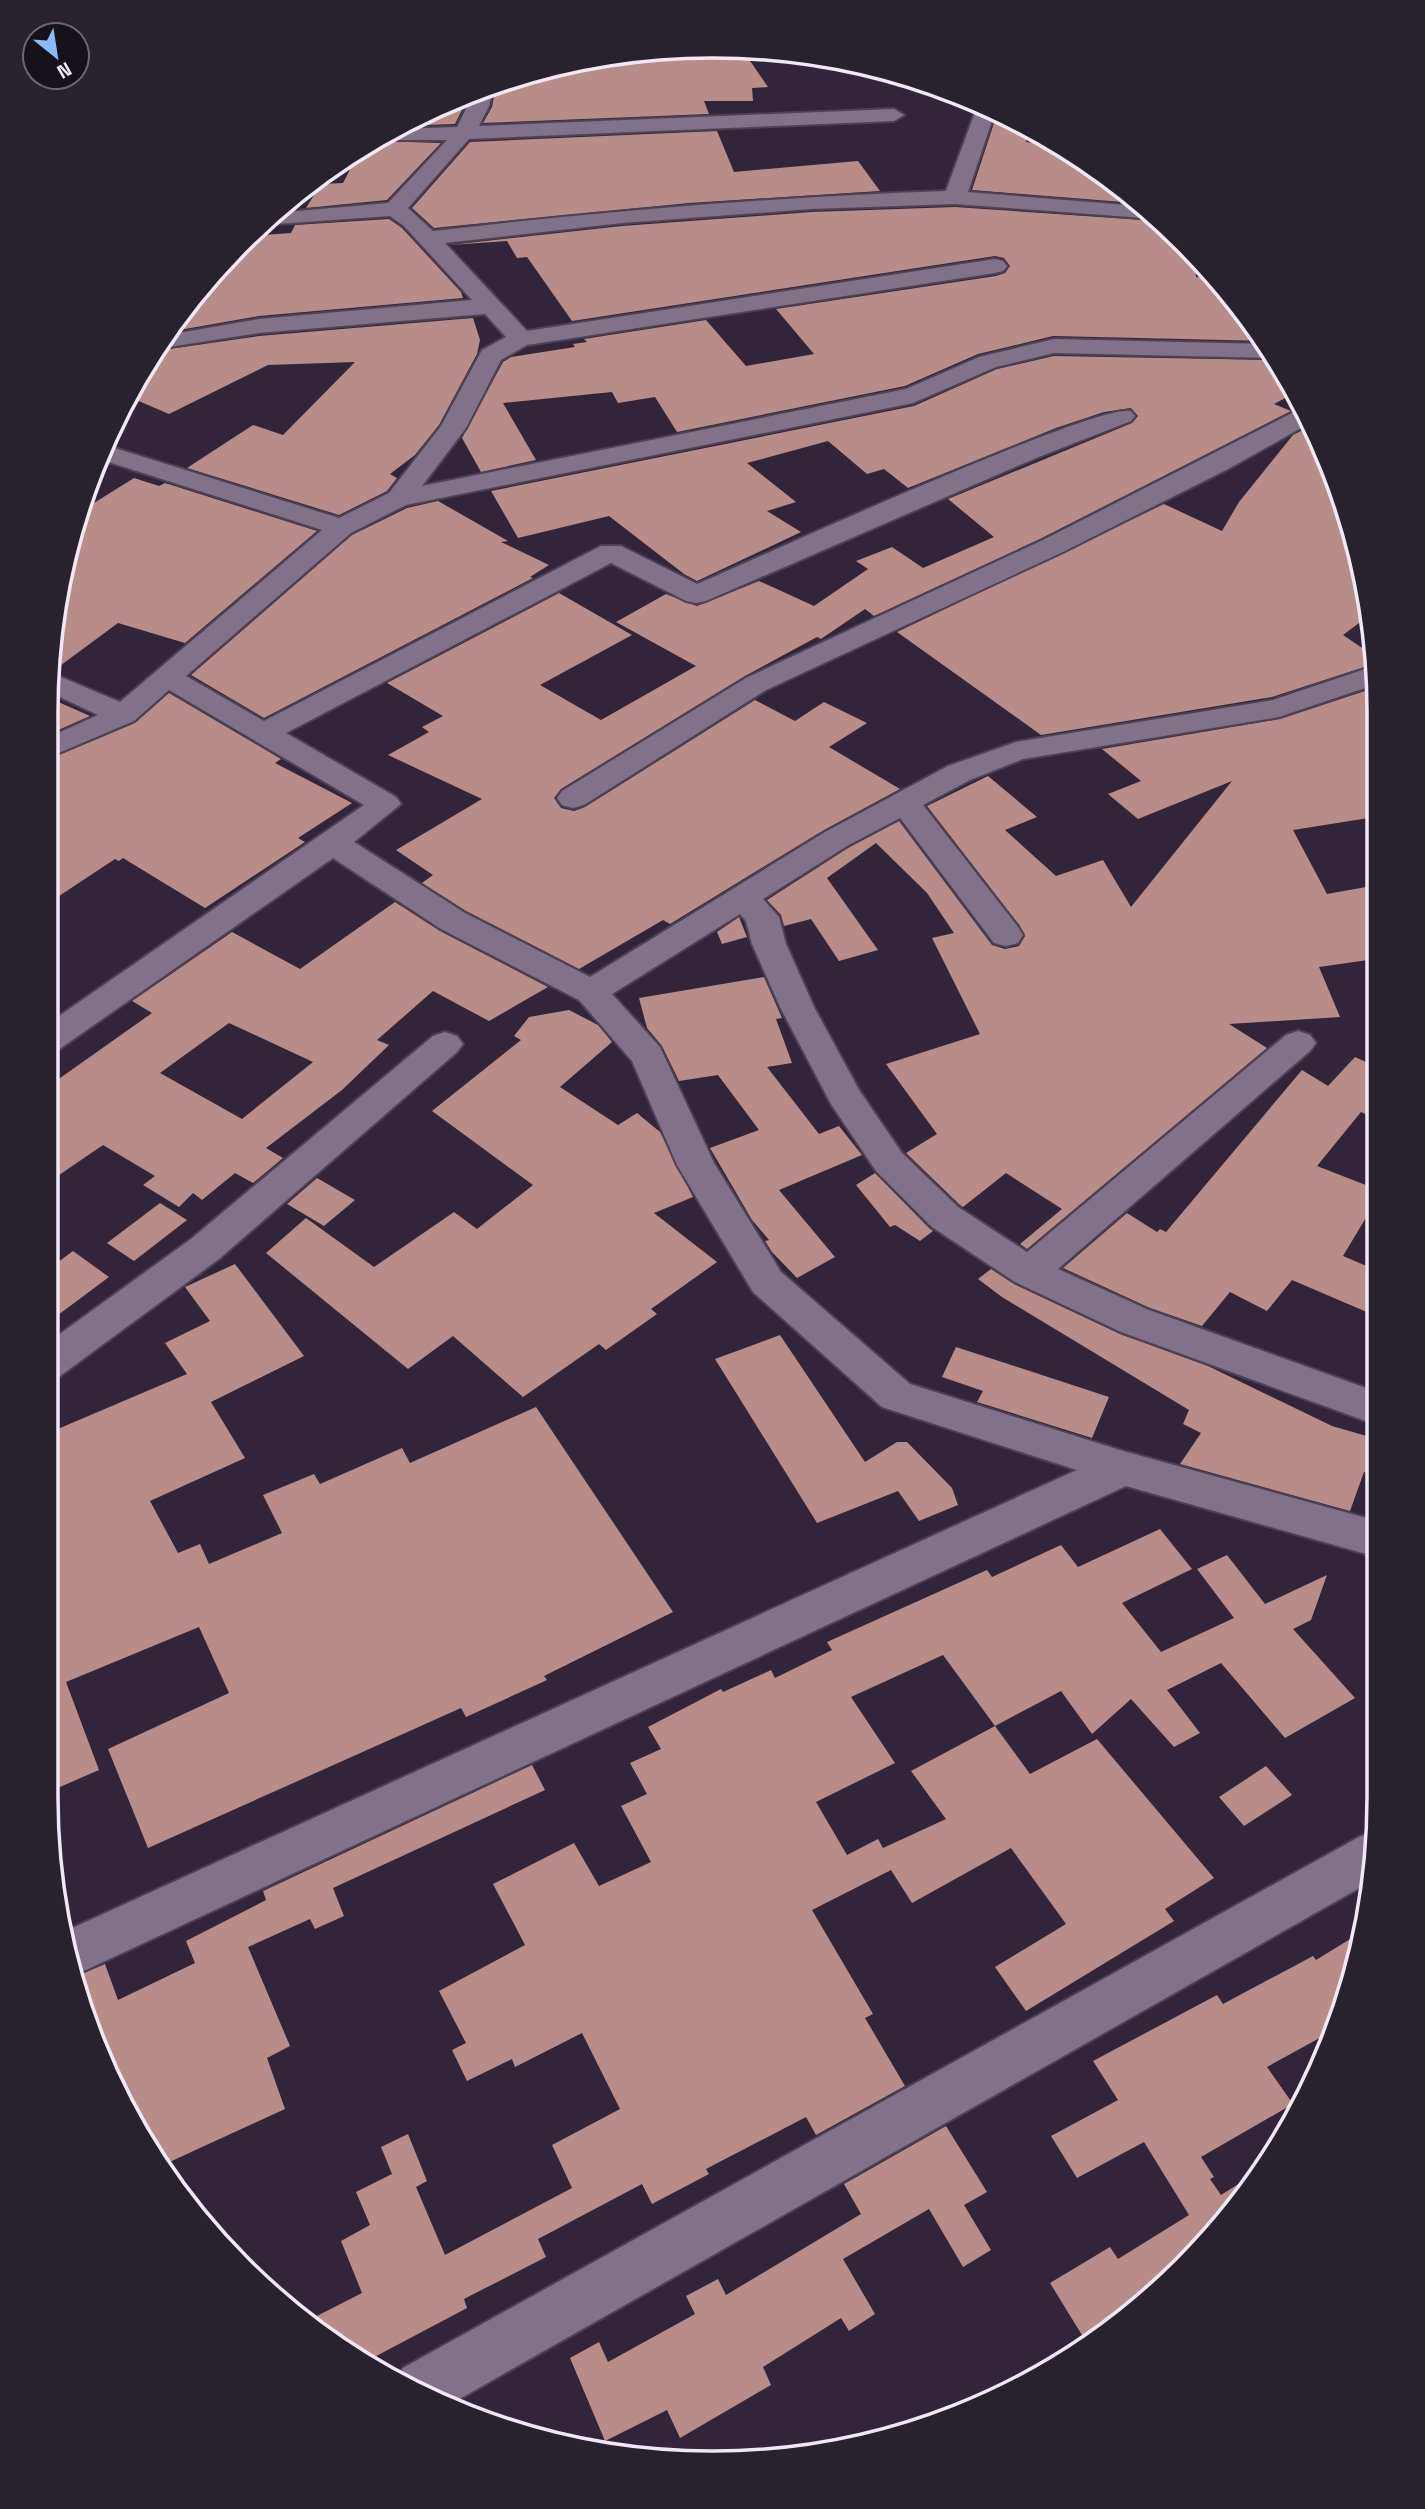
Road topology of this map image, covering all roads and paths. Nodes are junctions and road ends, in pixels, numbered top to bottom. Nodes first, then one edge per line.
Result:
1 (481, 101) edge
2 (894, 115) dead end
3 (983, 117) edge
4 (466, 135) junction
5 (403, 136) edge
6 (955, 197) junction
7 (396, 209) junction
8 (1135, 213) edge
9 (283, 219) edge
10 (428, 238) junction
11 (995, 266) dead end
12 (491, 306) junction
13 (521, 339) junction
14 (174, 341) edge
15 (1258, 351) edge
16 (1122, 416) dead end
17 (1298, 419) edge
18 (111, 455) edge
19 (398, 499) junction
20 (341, 527) junction
21 (166, 676) junction
22 (1366, 678) edge
23 (59, 685) edge
24 (123, 715) junction
25 (264, 733) junction
26 (58, 744) edge
27 (573, 798) dead end
28 (905, 803) junction
29 (332, 843) junction
30 (742, 897) junction
31 (1006, 935) dead end
32 (591, 992) junction
33 (58, 1034) edge
34 (1298, 1043) dead end
35 (446, 1044) dead end
36 (1028, 1272) junction
37 (58, 1356) edge
38 (1367, 1405) edge
39 (1123, 1468) junction
40 (1367, 1536) edge
41 (1364, 1860) edge
42 (76, 1951) edge
43 (428, 2386) edge

1 - 4 street
2 - 4 street
3 - 6 street
4 - 5 street
4 - 7 street
6 - 8 street
6 - 10 street
7 - 9 street
7 - 10 street
10 - 12 street
11 - 13 street
12 - 13 street
12 - 14 street
13 - 19 street
15 - 19 street
16 - 25 street
17 - 27 street
18 - 20 street
19 - 20 street
20 - 21 street
21 - 24 street
21 - 25 street
22 - 28 street
23 - 24 street
24 - 26 street
25 - 29 street
28 - 30 street
28 - 31 street
29 - 32 street
29 - 33 street
30 - 32 street
30 - 36 street
32 - 39 street
34 - 36 street
35 - 37 street
36 - 38 street
39 - 40 street
39 - 42 street
41 - 43 street

